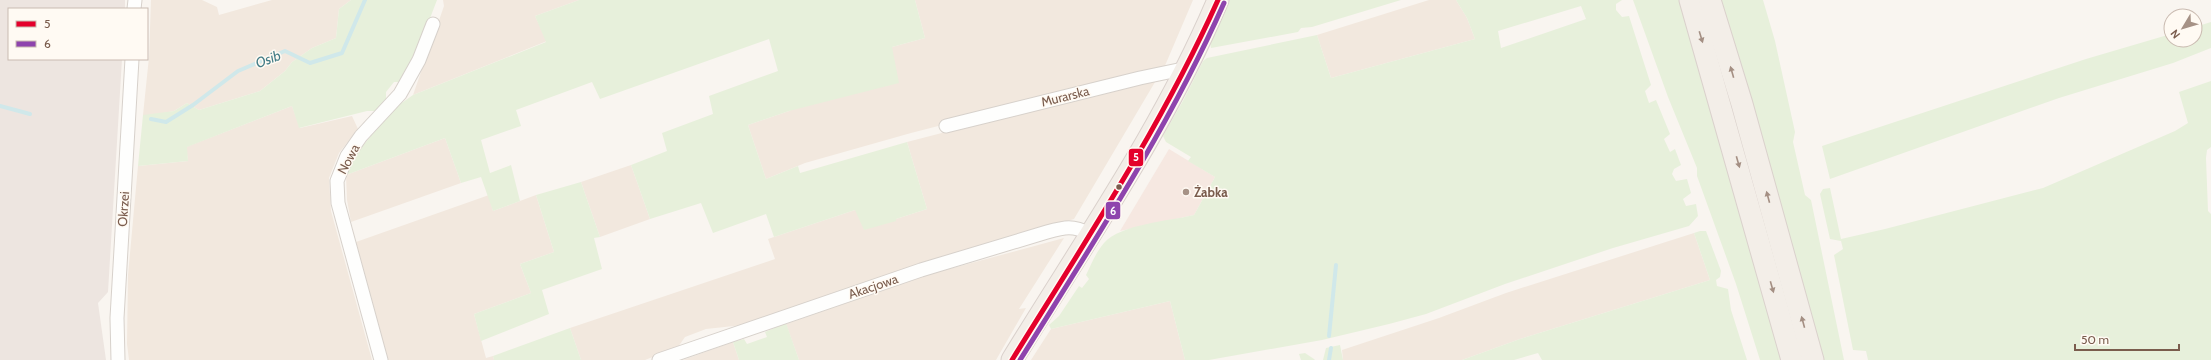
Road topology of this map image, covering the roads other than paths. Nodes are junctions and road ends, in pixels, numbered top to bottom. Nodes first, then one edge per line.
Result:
1 (1218, 0) edge
2 (1690, 0) edge
3 (1710, 0) edge
4 (433, 24) dead end
5 (132, 60) edge
6 (1185, 73) junction
7 (946, 126) dead end
8 (1090, 234) junction
9 (118, 360) edge
10 (381, 360) edge
11 (659, 360) edge
12 (1012, 360) edge
13 (1792, 360) edge
14 (1813, 360) edge

1 - 6 main road
2 -> 13 main road
14 -> 3 main road
4 - 10 street, Nowa
5 - 9 street, Okrzei
6 - 7 street, Murarska
6 - 8 main road
8 - 11 street, Akacjowa
8 - 12 main road

